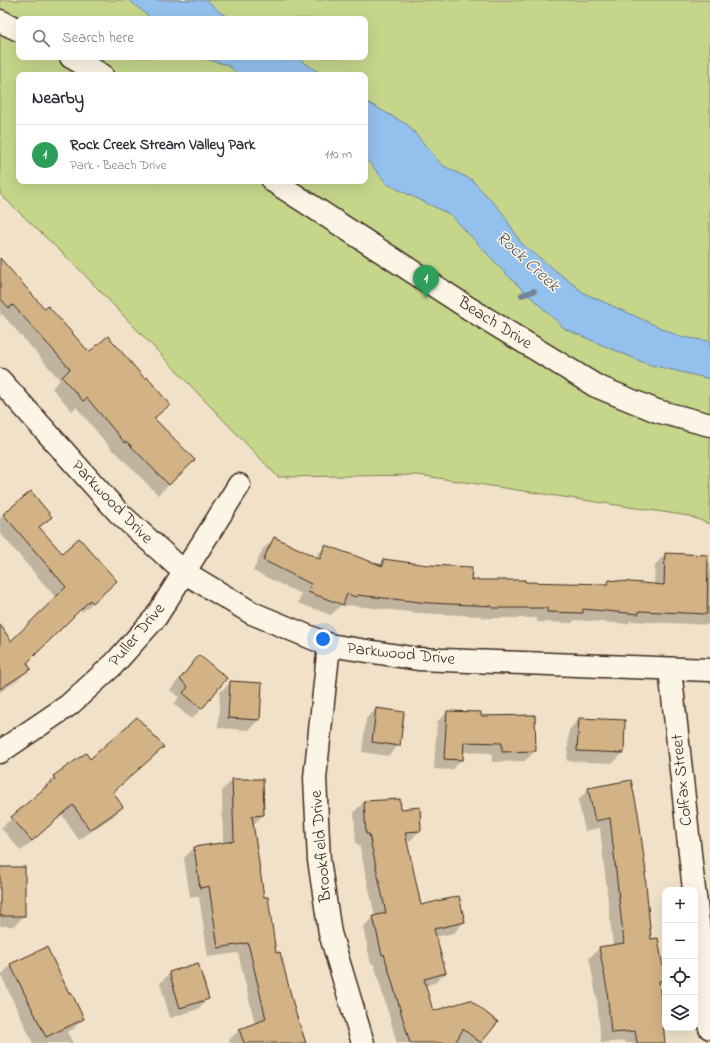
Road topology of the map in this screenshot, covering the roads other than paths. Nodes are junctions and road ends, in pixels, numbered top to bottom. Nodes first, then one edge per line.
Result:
1 (0, 21) edge
2 (16, 29) edge
3 (76, 60) edge
4 (97, 72) edge
5 (278, 184) edge
6 (0, 380) edge
7 (710, 425) edge
8 (239, 485) dead end
9 (184, 572) junction
10 (328, 645) junction
11 (670, 669) junction
12 (710, 670) edge
13 (0, 752) edge
14 (694, 887) edge
15 (698, 922) edge
16 (710, 1028) edge
17 (363, 1043) edge

1 - 2 street
3 - 4 street
5 - 7 street, Beach Drive
6 - 9 street, Parkwood Drive
8 - 9 street, Puller Drive
9 - 10 street, Parkwood Drive
9 - 13 street, Puller Drive
10 - 11 street, Parkwood Drive
10 - 17 street, Brookfield Drive
11 - 12 street, Parkwood Drive
11 - 14 street, Colfax Street
15 - 16 street

